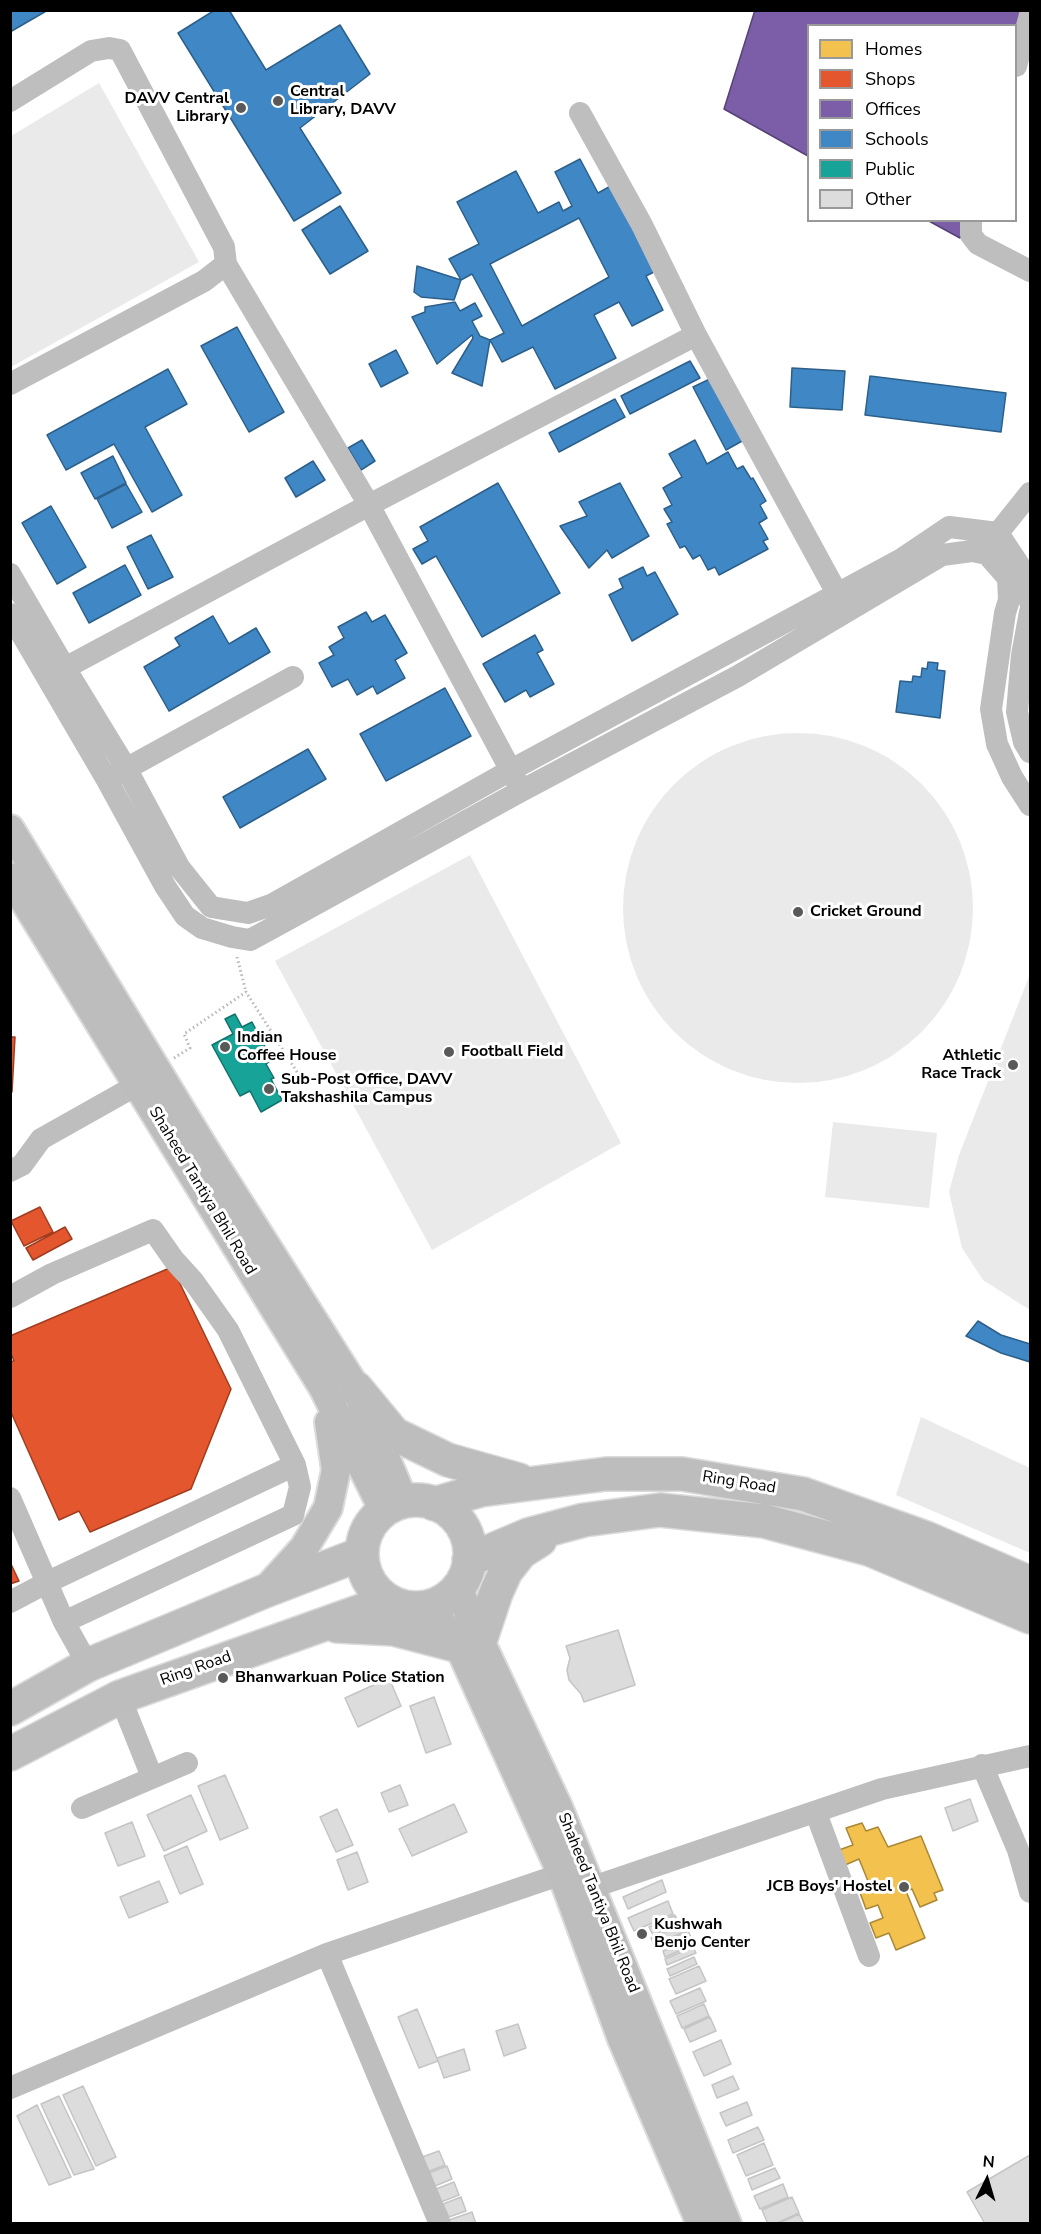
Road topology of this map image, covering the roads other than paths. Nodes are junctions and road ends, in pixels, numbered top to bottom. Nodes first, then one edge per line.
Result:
1 (1030, 15) edge
2 (1017, 62) edge
3 (10, 101) edge
4 (580, 113) dead end
5 (971, 222) edge
6 (226, 264) junction
7 (1030, 271) edge
8 (696, 335) junction
9 (10, 384) edge
10 (1030, 493) edge
11 (369, 505) junction
12 (998, 533) junction
13 (987, 554) junction
14 (10, 574) edge
15 (1030, 602) edge
16 (842, 603) junction
17 (1030, 612) edge
18 (10, 614) edge
19 (1000, 652) junction
20 (1026, 656) edge
21 (65, 668) junction
22 (293, 677) dead end
23 (1030, 752) edge
24 (126, 768) junction
25 (511, 770) junction
26 (107, 780) junction
27 (521, 791) junction
28 (1030, 805) edge
29 (10, 829) edge
30 (10, 877) edge
31 (147, 1077) junction
32 (10, 1171) edge
33 (10, 1297) edge
34 (356, 1388) junction
35 (324, 1389) junction
36 (295, 1465) junction
37 (533, 1484) junction
38 (10, 1498) edge
39 (407, 1505) junction
40 (764, 1521) junction
41 (362, 1554) junction
42 (464, 1574) junction
43 (48, 1582) junction
44 (1030, 1583) edge
45 (265, 1592) junction
46 (389, 1601) junction
47 (10, 1602) edge
48 (429, 1606) junction
49 (1030, 1617) edge
50 (64, 1622) junction
51 (315, 1626) junction
52 (470, 1643) junction
53 (88, 1665) junction
54 (120, 1697) junction
55 (10, 1709) edge
56 (10, 1754) edge
57 (1030, 1756) edge
58 (187, 1763) dead end
59 (982, 1765) junction
60 (152, 1777) junction
61 (82, 1808) dead end
62 (816, 1813) junction
63 (562, 1874) junction
64 (590, 1888) junction
65 (1030, 1892) edge
66 (327, 1954) junction
67 (869, 1956) dead end
68 (10, 2088) edge
69 (440, 2223) edge
70 (702, 2223) edge
71 (727, 2223) edge

1 - 2 street
3 - 6 street
4 - 8 street
5 - 7 street
6 - 9 street
6 - 11 street
8 - 11 street
8 - 16 street
10 - 12 street
11 - 21 street
11 - 25 street
12 - 13 street
12 - 15 street
12 - 16 street
13 - 16 street
13 - 19 street
14 - 21 street
16 - 25 street
16 - 27 street
17 - 20 street
18 - 26 street
19 - 20 street
19 - 28 street
20 - 23 street
21 - 24 street
22 - 24 street
24 - 25 street
24 - 26 street
25 - 27 street
26 - 27 street
29 - 31 main road
30 - 31 main road, Shaheed Tantiya Bhil Road
31 - 32 street
31 - 34 main road
31 - 35 main road, Shaheed Tantiya Bhil Road
33 - 36 street
34 - 37 highway
34 - 39 main road
35 - 39 main road, Shaheed Tantiya Bhil Road
35 - 45 main road
36 - 43 street
36 - 50 street
37 - 39 highway, Ring Road
37 - 44 highway, Ring Road
38 - 43 street
39 - 41 highway
39 - 42 highway
40 - 42 highway, Ring Road
40 - 49 highway, Ring Road
40 - 52 highway
41 - 45 highway
41 - 46 highway
42 - 48 highway
42 - 52 main road, Shaheed Tantiya Bhil Road
43 - 47 street
43 - 50 street
45 - 53 highway
46 - 48 highway
46 - 51 highway, Ring Road
48 - 52 main road, Shaheed Tantiya Bhil Road
50 - 53 street
51 - 52 highway
51 - 54 highway, Ring Road
52 - 63 main road, Shaheed Tantiya Bhil Road
52 - 64 main road, Shaheed Tantiya Bhil Road
53 - 55 highway
54 - 56 highway, Ring Road
54 - 60 street
57 - 59 street
58 - 60 street
59 - 62 street
59 - 65 street
60 - 61 street
62 - 64 street
62 - 67 street
63 - 66 street
63 - 70 main road, Shaheed Tantiya Bhil Road
64 - 71 main road, Shaheed Tantiya Bhil Road
66 - 68 street
66 - 69 street

